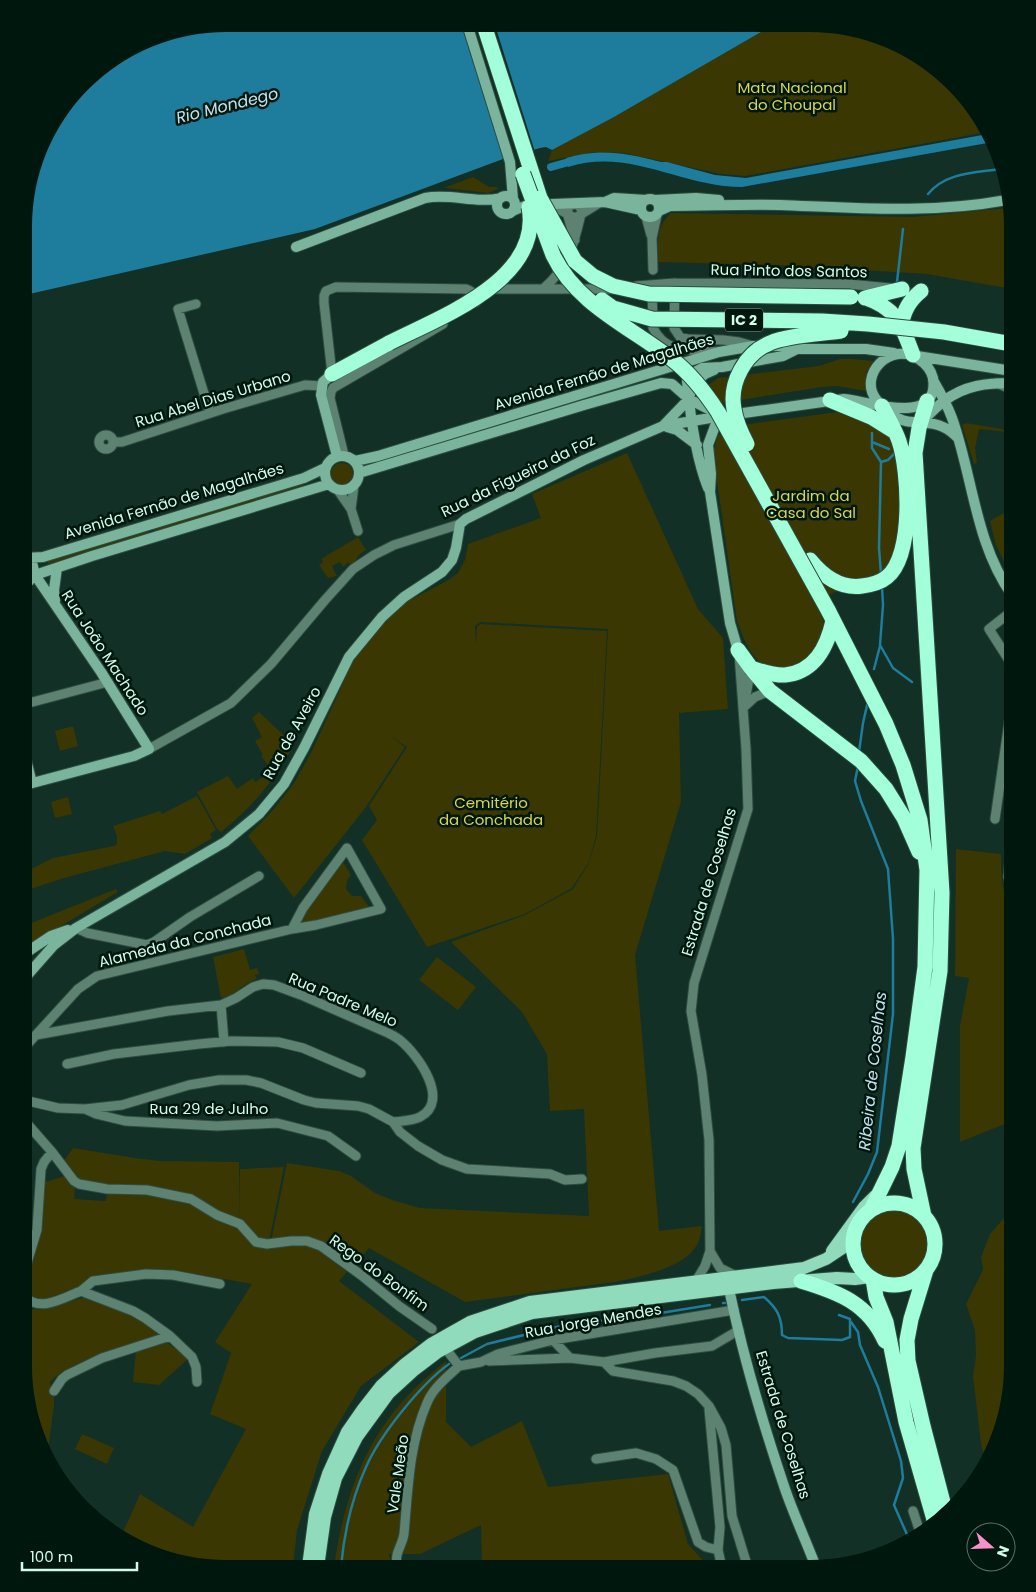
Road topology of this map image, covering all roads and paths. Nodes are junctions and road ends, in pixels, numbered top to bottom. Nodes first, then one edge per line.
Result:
1 (470, 32) edge
2 (477, 32) edge
3 (486, 32) edge
4 (517, 174) junction
5 (482, 200) junction
6 (650, 200) junction
7 (509, 201) junction
8 (1002, 201) edge
9 (539, 202) junction
10 (603, 202) junction
11 (575, 204) junction
12 (777, 205) junction
13 (498, 209) junction
14 (651, 213) junction
15 (580, 215) junction
16 (569, 216) junction
17 (575, 240) junction
18 (296, 247) dead end
19 (653, 270) dead end
20 (674, 283) junction
21 (466, 289) junction
22 (508, 289) junction
23 (543, 289) junction
24 (652, 289) dead end
25 (902, 289) joint
26 (921, 291) dead end
27 (858, 298) junction
28 (196, 304) dead end
29 (475, 305) junction
30 (606, 313) junction
31 (901, 324) junction
32 (653, 328) junction
33 (842, 331) junction
34 (1004, 343) edge
35 (664, 344) junction
36 (753, 346) junction
37 (797, 349) junction
38 (719, 352) junction
39 (1004, 353) edge
40 (896, 354) junction
41 (914, 355) junction
42 (1004, 370) edge
43 (332, 374) junction
44 (933, 379) junction
45 (997, 383) junction
46 (1004, 383) edge
47 (322, 386) junction
48 (1004, 386) edge
49 (963, 389) junction
50 (689, 399) junction
51 (830, 400) junction
52 (945, 400) junction
53 (927, 401) junction
54 (882, 406) junction
55 (210, 413) junction
56 (722, 416) junction
57 (952, 417) junction
58 (693, 422) junction
59 (920, 422) junction
60 (664, 426) junction
61 (896, 432) junction
62 (958, 438) junction
63 (113, 442) dead end
64 (697, 446) junction
65 (340, 456) junction
66 (355, 461) junction
67 (325, 468) junction
68 (360, 473) junction
69 (354, 486) junction
70 (333, 487) junction
71 (710, 492) junction
72 (351, 508) junction
73 (460, 524) junction
74 (358, 531) dead end
75 (32, 557) edge
76 (810, 560) junction
77 (32, 562) edge
78 (57, 568) junction
79 (35, 575) junction
80 (32, 578) edge
81 (1004, 584) edge
82 (55, 602) junction
83 (832, 613) junction
84 (1004, 617) edge
85 (738, 650) junction
86 (1004, 652) edge
87 (751, 668) junction
88 (108, 682) junction
89 (770, 691) junction
90 (32, 702) edge
91 (743, 708) junction
92 (149, 749) junction
93 (1004, 757) edge
94 (32, 783) edge
95 (995, 819) dead end
96 (259, 876) dead end
97 (935, 894) junction
98 (88, 921) junction
99 (76, 928) junction
100 (292, 929) junction
101 (96, 934) junction
102 (32, 949) edge
103 (32, 970) edge
104 (221, 1005) junction
105 (36, 1035) junction
106 (32, 1039) edge
107 (224, 1042) junction
108 (67, 1064) dead end
109 (361, 1073) dead end
110 (32, 1102) edge
111 (85, 1109) junction
112 (393, 1122) junction
113 (32, 1129) edge
114 (52, 1152) junction
115 (356, 1156) dead end
116 (582, 1179) dead end
117 (882, 1188) junction
118 (872, 1210) junction
119 (924, 1216) junction
120 (854, 1241) junction
121 (32, 1246) edge
122 (710, 1251) junction
123 (826, 1259) junction
124 (926, 1270) junction
125 (736, 1276) junction
126 (871, 1278) junction
127 (696, 1281) junction
128 (801, 1281) junction
129 (220, 1284) dead end
130 (729, 1289) junction
131 (81, 1291) junction
132 (32, 1301) edge
133 (734, 1310) junction
134 (432, 1329) dead end
135 (739, 1330) junction
136 (170, 1336) junction
137 (553, 1340) junction
138 (449, 1353) dead end
139 (570, 1358) junction
140 (481, 1362) junction
141 (604, 1362) junction
142 (894, 1362) junction
143 (459, 1366) junction
144 (197, 1382) dead end
145 (54, 1391) dead end
146 (708, 1406) junction
147 (596, 1459) dead end
148 (944, 1506) edge
149 (912, 1510) dead end
150 (933, 1515) edge
151 (918, 1526) edge
152 (718, 1550) junction
153 (309, 1560) edge
154 (319, 1560) edge
155 (397, 1560) edge
156 (720, 1560) edge
157 (746, 1560) edge
158 (813, 1560) edge

1 - 4 main road
2 - 4 highway, IC 2
3 - 9 highway, IC 2
4 - 7 main road
4 - 30 highway, IC 2, bridge
4 - 43 highway, bridge
5 - 7 main road
5 - 13 main road
5 - 18 main road
6 - 10 main road
6 - 12 main road
6 - 14 main road
6 - 14 main road
7 - 9 main road
7 - 13 main road
7 - 13 main road
8 - 12 main road
9 - 11 main road
9 - 16 street
9 - 27 highway, bridge
9 - 34 highway, IC 2, bridge
10 - 11 main road
10 - 14 main road
10 - 15 street
11 - 15 street
11 - 16 street
12 - 14 main road
14 - 19 street
15 - 16 street
15 - 17 street
16 - 17 street
17 - 23 street
20 - 23 street, Rua Pinto dos Santos
20 - 25 street, Rua Pinto dos Santos
20 - 36 street
21 - 22 street, Rua Pinto dos Santos
21 - 29 street
21 - 43 street, Rua Pinto dos Santos
22 - 23 street, Rua Pinto dos Santos
22 - 29 street
24 - 32 street
25 - 27 highway
26 - 31 highway
27 - 31 highway
28 - 55 street
29 - 65 street
30 - 33 highway, IC 2, bridge
30 - 83 highway, bridge
31 - 41 highway
32 - 35 street
32 - 35 street
33 - 39 highway, IC 2
33 - 76 highway, bridge
35 - 38 street
36 - 37 main road, Avenida Fernão de Magalhães
36 - 38 main road, Avenida Fernão de Magalhães
37 - 40 main road, Avenida Fernão de Magalhães
37 - 50 main road
38 - 66 main road, Avenida Fernão de Magalhães
40 - 41 main road
40 - 54 main road
41 - 42 main road
41 - 44 main road
43 - 47 main road
44 - 52 main road
44 - 53 main road
45 - 46 main road
45 - 48 street
45 - 49 main road
47 - 55 street, Rua Abel Dias Urbano
47 - 65 main road
49 - 52 main road
49 - 57 main road
50 - 56 main road, Avenida Fernão de Magalhães
50 - 58 main road
50 - 60 main road
50 - 68 main road, Avenida Fernão de Magalhães
51 - 54 main road, Rua da Figueira da Foz
51 - 56 main road, Rua da Figueira da Foz
51 - 61 highway
52 - 57 main road
52 - 59 main road
53 - 54 main road
53 - 59 highway
54 - 59 main road
54 - 61 highway
55 - 63 street, Rua Abel Dias Urbano
56 - 58 main road, Rua da Figueira da Foz
56 - 71 main road
57 - 62 main road
58 - 60 main road, Rua da Figueira da Foz
58 - 64 main road
59 - 62 main road
59 - 97 highway
60 - 64 main road
60 - 73 main road, Rua da Figueira da Foz
61 - 76 highway
62 - 81 main road
64 - 71 main road
65 - 66 main road
65 - 67 main road
66 - 68 main road
67 - 70 main road
67 - 75 main road, Avenida Fernão de Magalhães
68 - 69 main road
69 - 70 main road
69 - 72 street
70 - 72 street
70 - 78 main road, Avenida Fernão de Magalhães
71 - 85 main road, Estrada de Coselhas
72 - 74 street
73 - 92 street, Rua da Figueira da Foz
73 - 98 main road, Rua de Aveiro
76 - 83 highway
77 - 79 main road, Avenida Fernão de Magalhães
78 - 79 main road, Avenida Fernão de Magalhães
78 - 82 main road
79 - 80 main road, Avenida Fernão de Magalhães
79 - 82 main road, Rua João Machado
82 - 88 main road, Rua João Machado
83 - 87 highway
83 - 97 highway
84 - 86 street
85 - 87 highway
85 - 91 street, Estrada de Coselhas
87 - 89 highway
87 - 91 street
88 - 90 street
88 - 92 main road, Rua João Machado
89 - 91 street
89 - 97 highway
91 - 122 street, Estrada de Coselhas
92 - 94 main road
93 - 95 street
96 - 101 street
97 - 117 highway
97 - 119 highway
98 - 99 main road, Rua de Aveiro
98 - 101 street
99 - 101 street
99 - 102 main road, Rua de Aveiro
99 - 103 main road, Rua de Aveiro
100 - 100 street, Alameda da Conchada
100 - 105 street, Alameda da Conchada
104 - 105 street
104 - 107 street
104 - 112 street, Rua Padre Melo
105 - 106 street, Alameda da Conchada
107 - 108 street
107 - 109 street
110 - 111 street
111 - 112 street
111 - 115 street, Rua 29 de Julho
112 - 116 street
113 - 114 street, Rego do Bonfim
114 - 121 street
114 - 134 street, Rego do Bonfim
117 - 118 highway
117 - 123 main road
118 - 119 highway
118 - 120 highway
119 - 124 highway
120 - 123 main road
120 - 126 highway
122 - 125 street
122 - 127 street, Estrada de Coselhas
123 - 125 main road
124 - 126 highway
124 - 148 highway
125 - 127 main road
126 - 128 main road
126 - 142 highway
127 - 153 main road
128 - 130 main road
128 - 142 highway
129 - 131 street
130 - 133 main road, Estrada de Coselhas
130 - 154 main road
131 - 132 street
131 - 136 street
133 - 135 main road, Estrada de Coselhas
133 - 137 street, Rua Jorge Mendes
135 - 141 street
135 - 158 main road, Estrada de Coselhas
136 - 144 street
136 - 145 street
137 - 139 street
137 - 140 street, Rua Jorge Mendes
138 - 143 street
139 - 140 street
139 - 141 street
140 - 143 street, Rua Jorge Mendes
141 - 146 street
142 - 150 highway
143 - 155 street, Vale Meão
146 - 152 street
146 - 157 street
147 - 152 street
149 - 151 street
152 - 156 street

